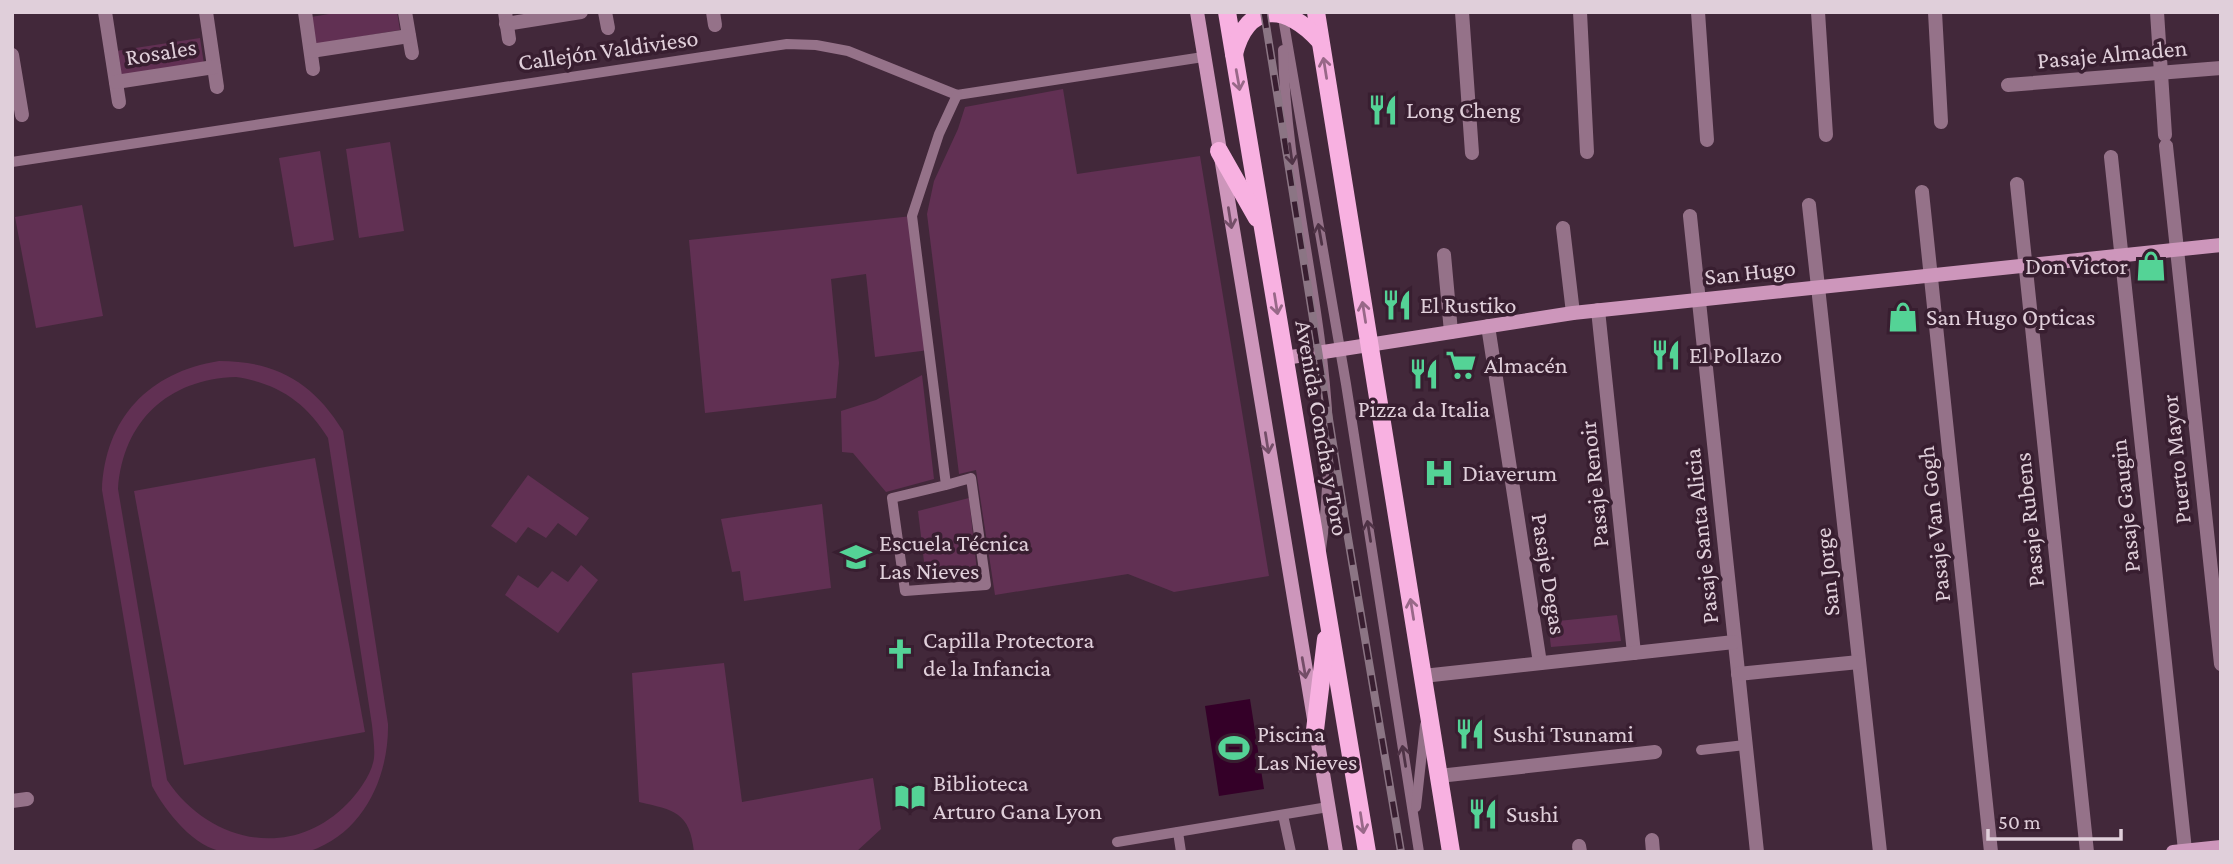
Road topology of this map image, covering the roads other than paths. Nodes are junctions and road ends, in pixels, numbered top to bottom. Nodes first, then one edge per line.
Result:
1 (105, 12) edge
2 (206, 12) edge
3 (305, 12) edge
4 (405, 12) edge
5 (581, 12) edge
6 (605, 12) edge
7 (1197, 12) edge
8 (1227, 12) edge
9 (1282, 12) edge
10 (1316, 12) edge
11 (1462, 12) edge
12 (1580, 12) edge
13 (1698, 12) edge
14 (1818, 12) edge
15 (1935, 12) edge
16 (2157, 12) edge
17 (507, 25) edge
18 (608, 28) dead end
19 (409, 36) junction
20 (1320, 41) junction
21 (311, 51) junction
22 (412, 53) dead end
23 (1234, 54) junction
24 (12, 55) edge
25 (1203, 57) junction
26 (214, 67) junction
27 (2221, 68) edge
28 (313, 69) dead end
29 (2162, 73) junction
30 (116, 82) junction
31 (2008, 85) dead end
32 (217, 87) dead end
33 (957, 95) junction
34 (15, 96) edge
35 (119, 102) dead end
36 (22, 115) dead end
37 (1941, 122) dead end
38 (1826, 135) dead end
39 (1707, 140) dead end
40 (1219, 151) junction
41 (1587, 152) dead end
42 (1472, 153) dead end
43 (2111, 156) dead end
44 (12, 162) edge
45 (2017, 184) dead end
46 (1922, 191) dead end
47 (1810, 205) dead end
48 (1690, 216) dead end
49 (1563, 228) dead end
50 (1264, 229) junction
51 (2221, 245) edge
52 (2177, 250) junction
53 (1444, 255) dead end
54 (2121, 256) junction
55 (2026, 266) junction
56 (1931, 276) junction
57 (1820, 288) junction
58 (1699, 300) junction
59 (1598, 310) junction
60 (1573, 313) junction
61 (1488, 326) junction
62 (1451, 332) junction
63 (1370, 345) junction
64 (1340, 350) junction
65 (1320, 353) junction
66 (1285, 358) junction
67 (946, 485) junction
68 (1320, 562) junction
69 (1328, 618) junction
70 (1734, 642) junction
71 (1634, 653) junction
72 (1859, 662) junction
73 (1540, 663) junction
74 (2221, 664) edge
75 (1738, 674) junction
76 (1423, 676) junction
77 (1428, 705) junction
78 (1315, 730) junction
79 (1745, 745) junction
80 (1702, 750) dead end
81 (1655, 752) dead end
82 (1439, 776) junction
83 (1328, 807) junction
84 (1283, 815) junction
85 (1415, 824) junction
86 (1178, 832) junction
87 (1118, 842) dead end
88 (2221, 847) edge
89 (2179, 851) edge
90 (1181, 852) edge
91 (1291, 852) edge
92 (1336, 852) edge
93 (1367, 852) edge
94 (1419, 852) edge
95 (1451, 852) edge
96 (1756, 852) edge
97 (1880, 852) edge
98 (1991, 852) edge
99 (2087, 852) edge

1 - 30 street
2 - 26 street
3 - 21 street
4 - 19 street
5 - 17 street
6 - 18 street
7 - 25 street
8 - 23 main road, Avenida Concha y Toro
9 - 20 main road
9 - 23 main road
64 -> 9 lane
9 -> 65 lane
10 - 20 main road
11 - 42 street
12 - 41 street
13 - 39 street
14 - 38 street
15 - 37 street
16 - 29 street, Puerto Mayor
19 - 21 street
19 - 22 street
63 -> 20 main road
21 - 28 street
23 -> 50 main road, Avenida Concha y Toro
24 - 34 street
25 - 33 lane
25 - 40 street
26 - 30 street, Rosales
26 - 32 street
27 - 29 street, Pasaje Almaden
29 - 31 street, Pasaje Almaden
29 - 52 street, Puerto Mayor
30 - 35 street
33 - 44 lane, Callejón Valdivieso
33 - 67 lane
34 - 36 street
40 - 50 main road
40 -> 78 street
43 - 54 street, Pasaje Gaugin
45 - 55 street, Pasaje Rubens
46 - 56 street, Pasaje Van Gogh
47 - 57 street, San Jorge
48 - 58 street, Pasaje Santa Alicia
49 - 60 street
50 -> 66 main road, Avenida Concha y Toro
51 - 52 street, San Hugo
52 - 54 street, San Hugo
52 - 74 street, Puerto Mayor
53 - 62 street
54 - 55 street, San Hugo
54 - 89 street, Pasaje Gaugin
55 - 56 street, San Hugo
55 - 99 street, Pasaje Rubens
56 - 57 street, San Hugo
56 - 98 street, Pasaje Van Gogh
57 - 58 street, San Hugo
57 - 72 street, San Jorge
58 - 59 street, San Hugo
58 - 70 street, Pasaje Santa Alicia
59 - 60 street, San Hugo
59 - 71 street, Pasaje Renoir
60 - 61 street, San Hugo
61 - 62 street, San Hugo
61 - 73 street, Pasaje Degas
62 - 63 street, San Hugo
63 - 64 street, San Hugo
76 -> 63 main road
64 - 65 street, San Hugo
85 -> 64 lane
65 - 66 street, San Hugo
65 - 68 lane
66 - 68 main road, Avenida Concha y Toro
67 - 67 lane
68 - 69 main road, Avenida Concha y Toro
69 - 78 main road
69 -> 93 main road, Avenida Concha y Toro
70 - 71 street
70 - 75 street, Pasaje Santa Alicia
71 - 73 street
72 - 75 street
72 - 97 street, San Jorge
73 - 76 street
75 - 79 street, Pasaje Santa Alicia
76 - 77 main road
77 - 82 main road
77 - 85 lane
78 - 83 street
79 - 80 lane
79 - 96 street, Pasaje Santa Alicia
81 - 82 street
82 - 95 main road
83 - 84 lane
83 - 92 street
84 - 86 lane
84 - 91 lane
85 - 94 lane
86 - 87 lane
86 - 90 lane
88 - 89 street

